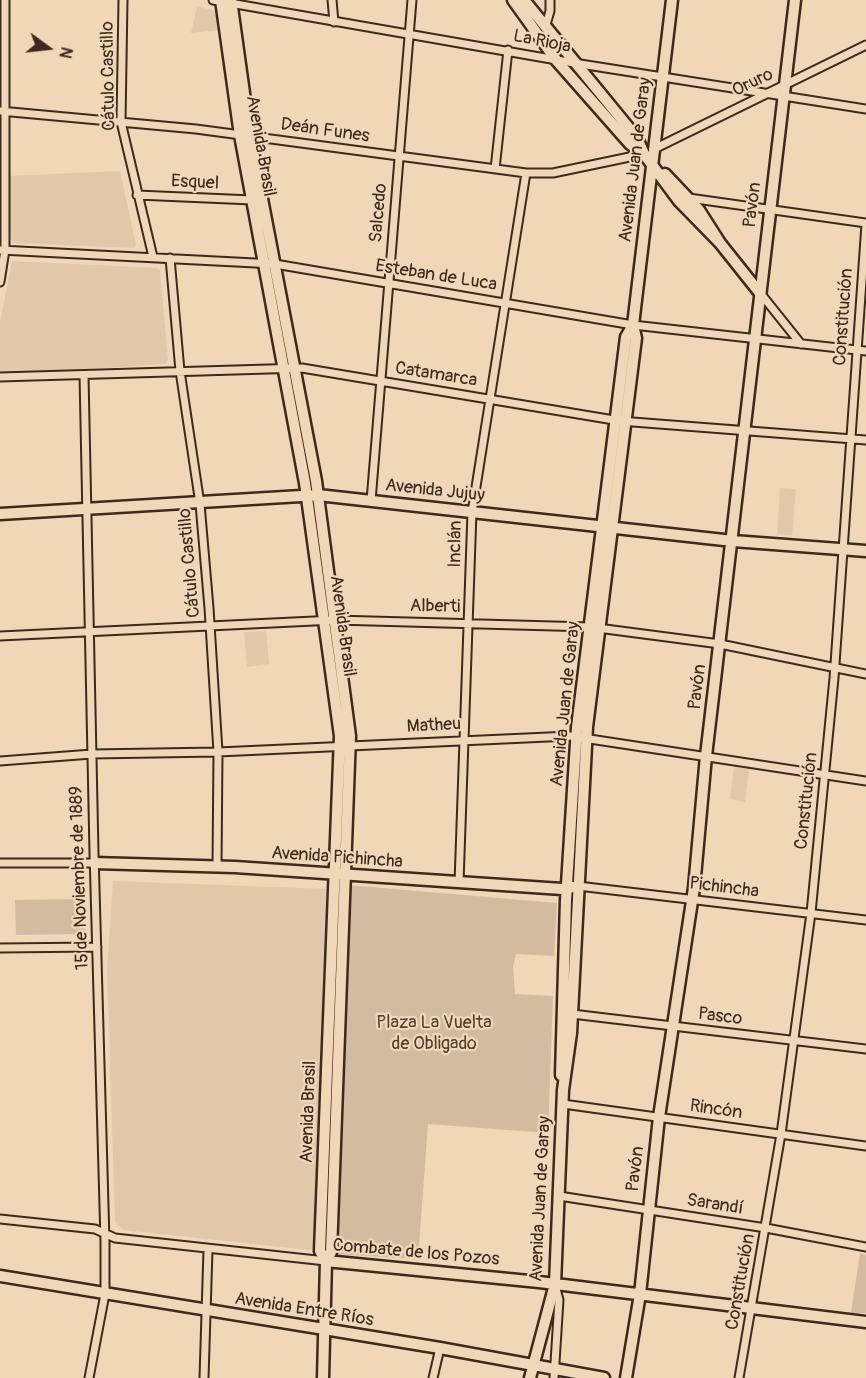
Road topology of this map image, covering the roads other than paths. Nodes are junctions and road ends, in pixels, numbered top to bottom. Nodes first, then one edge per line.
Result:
1 (5, 0) edge
2 (123, 0) edge
3 (332, 0) edge
4 (412, 0) edge
5 (513, 0) edge
6 (524, 0) edge
7 (549, 0) edge
8 (672, 0) edge
9 (795, 0) edge
10 (223, 1) edge
11 (334, 22) junction
12 (544, 28) junction
13 (409, 33) junction
14 (866, 45) edge
15 (508, 50) junction
16 (556, 60) junction
17 (574, 63) junction
18 (663, 76) junction
19 (785, 90) junction
20 (769, 93) junction
21 (866, 110) edge
22 (3, 111) edge
23 (121, 122) junction
24 (245, 136) junction
25 (649, 151) junction
26 (399, 156) junction
27 (652, 165) junction
28 (495, 169) junction
29 (526, 173) junction
30 (137, 195) junction
31 (689, 198) junction
32 (252, 200) junction
33 (769, 209) junction
34 (866, 223) edge
35 (720, 243) junction
36 (2, 250) edge
37 (153, 257) junction
38 (170, 258) junction
39 (270, 263) junction
40 (0, 282) edge
41 (388, 283) junction
42 (759, 292) junction
43 (506, 303) junction
44 (633, 325) junction
45 (755, 339) junction
46 (801, 344) junction
47 (856, 350) junction
48 (866, 351) edge
49 (289, 368) junction
50 (180, 371) junction
51 (84, 375) junction
52 (0, 377) edge
53 (381, 381) junction
54 (490, 399) junction
55 (620, 421) junction
56 (745, 431) junction
57 (849, 439) junction
58 (866, 440) edge
59 (313, 496) junction
60 (371, 501) junction
61 (200, 504) junction
62 (87, 510) junction
63 (472, 512) junction
64 (0, 514) edge
65 (608, 527) junction
66 (733, 541) junction
67 (841, 549) junction
68 (866, 551) edge
69 (329, 621) junction
70 (469, 622) junction
71 (210, 627) junction
72 (596, 628) junction
73 (90, 631) junction
74 (0, 636) edge
75 (720, 644) junction
76 (834, 667) junction
77 (866, 674) edge
78 (582, 737) junction
79 (465, 739) junction
80 (345, 746) junction
81 (218, 752) junction
82 (92, 754) junction
83 (706, 756) junction
84 (0, 761) edge
85 (825, 774) junction
86 (866, 781) edge
87 (94, 862) junction
88 (0, 863) edge
89 (217, 867) junction
90 (339, 874) junction
91 (459, 882) junction
92 (573, 887) junction
93 (692, 900) junction
94 (811, 913) junction
95 (866, 920) edge
96 (97, 947) junction
97 (0, 948) edge
98 (572, 1014) junction
99 (674, 1026) junction
100 (794, 1040) junction
101 (866, 1049) edge
102 (563, 1090) junction
103 (563, 1104) junction
104 (659, 1117) junction
105 (781, 1134) junction
106 (866, 1146) edge
107 (559, 1196) junction
108 (647, 1209) junction
109 (0, 1219) edge
110 (766, 1228) junction
111 (105, 1234) junction
112 (866, 1247) edge
113 (208, 1250) junction
114 (326, 1262) junction
115 (0, 1276) edge
116 (555, 1284) junction
117 (105, 1294) junction
118 (640, 1294) junction
119 (752, 1308) junction
120 (207, 1312) junction
121 (866, 1322) edge
122 (325, 1329) junction
123 (440, 1348) junction
124 (533, 1364) junction
125 (555, 1373) edge
126 (89, 1378) edge
127 (204, 1378) edge
128 (323, 1378) edge
129 (433, 1378) edge
130 (530, 1378) edge
131 (604, 1378) edge
132 (626, 1378) edge
133 (739, 1378) edge

1 - 22 street
2 - 23 street, Cátulo Castillo
3 - 11 street
4 - 13 street, Salcedo
5 - 16 main road
6 - 12 main road
7 - 12 street
8 - 18 main road, Avenida Juan de Garay
9 - 19 main road, Pavón
10 - 11 street, La Rioja
10 - 24 main road, Avenida Brasil
11 - 13 street, La Rioja
12 - 17 main road
13 - 15 street, La Rioja
13 - 26 street, Salcedo
14 - 19 street, Oruro
15 - 16 street, La Rioja
15 - 28 street
16 - 17 street, La Rioja
16 - 25 main road
17 - 18 street, La Rioja
17 - 25 main road
18 - 20 street, La Rioja
18 - 25 main road, Avenida Juan de Garay
19 - 20 street, Oruro
19 - 20 street, La Rioja
19 - 21 street, La Rioja
19 - 33 main road, Pavón
20 - 25 street, Oruro
22 - 23 street, Deán Funes
22 - 36 street
23 - 24 street, Deán Funes
23 - 30 street, Cátulo Castillo
24 - 26 street, Deán Funes
24 - 32 main road, Avenida Brasil
24 - 39 main road, Avenida Brasil
25 - 27 main road
25 - 29 street, Deán Funes
26 - 28 street, Deán Funes
26 - 41 street, Salcedo
27 - 31 main road
27 - 35 main road
27 - 44 main road, Avenida Juan de Garay
28 - 29 street, Deán Funes
29 - 43 street, Inclán
30 - 32 street, Esquel
30 - 37 street, Cátulo Castillo
31 - 33 street
31 - 35 main road
32 - 39 main road, Avenida Brasil
33 - 34 street
33 - 42 main road, Pavón
34 - 47 street, Constitución
35 - 42 main road
36 - 37 street, Esteban de Luca
36 - 40 street
37 - 38 street, Esteban de Luca
38 - 39 street, Esteban de Luca
38 - 50 street, Cátulo Castillo
39 - 41 street, Esteban de Luca
39 - 49 main road, Avenida Brasil
41 - 43 street, Esteban de Luca
41 - 53 street, Salcedo
42 - 45 main road, Pavón
42 - 46 street
43 - 44 street, Esteban de Luca
43 - 54 street, Inclán
44 - 45 street, Esteban de Luca
44 - 55 main road, Avenida Juan de Garay
45 - 46 street, Esteban de Luca
45 - 56 main road, Pavón
46 - 47 street, Esteban de Luca
47 - 48 street, Esteban de Luca
47 - 57 street, Constitución
49 - 50 street, Catamarca
49 - 53 street, Catamarca
49 - 59 main road, Avenida Brasil
50 - 51 street, Catamarca
50 - 61 street, Cátulo Castillo
51 - 52 street, Catamarca
51 - 62 street, 15 de Noviembre de 1889
53 - 54 street, Catamarca
53 - 60 street, Salcedo
54 - 55 street, Catamarca
54 - 63 street, Inclán
55 - 56 street, Catamarca
55 - 65 main road, Avenida Juan de Garay
56 - 57 street, Catamarca
56 - 66 main road, Pavón
57 - 58 street, Catamarca
57 - 67 street, Constitución
59 - 60 main road, Avenida Jujuy
59 - 61 main road, Avenida Jujuy
59 - 69 main road, Avenida Brasil
60 - 63 main road, Avenida Jujuy
61 - 62 main road, Avenida Jujuy
61 - 71 street, Cátulo Castillo
62 - 64 main road, Avenida Jujuy
62 - 73 street, 15 de Noviembre de 1889
63 - 65 main road, Avenida Jujuy
63 - 70 street, Inclán
65 - 66 main road, Avenida Jujuy
65 - 72 main road, Avenida Juan de Garay
66 - 67 main road, Avenida Jujuy
66 - 75 main road, Pavón
67 - 68 main road, Avenida Jujuy
67 - 76 street, Constitución
69 - 70 street, Alberti
69 - 71 street, Alberti
69 - 80 main road, Avenida Brasil
70 - 72 street, Alberti
70 - 79 street, Inclán
71 - 73 street, Alberti
71 - 81 street, Cátulo Castillo
72 - 75 street, Alberti
72 - 78 main road, Avenida Juan de Garay
73 - 74 street, Alberti
73 - 82 street, 15 de Noviembre de 1889
75 - 76 street, Alberti
75 - 83 main road, Pavón
76 - 77 street, Alberti
76 - 85 street, Constitución
78 - 79 street, Matheu
78 - 83 street, Matheu
78 - 92 main road, Avenida Juan de Garay
79 - 80 street, Matheu
79 - 91 street, Inclán
80 - 81 street, Matheu
80 - 90 main road, Avenida Brasil
81 - 82 street, Matheu
81 - 89 street, Cátulo Castillo
82 - 84 street, Matheu
82 - 87 street, 15 de Noviembre de 1889
83 - 85 street, Matheu
83 - 93 main road, Pavón
85 - 86 street, Matheu
85 - 94 street, Constitución
87 - 88 street
87 - 89 main road, Avenida Pichincha
87 - 96 street, 15 de Noviembre de 1889
89 - 90 main road, Avenida Pichincha
90 - 91 main road, Avenida Pichincha
90 - 114 main road, Avenida Brasil
91 - 92 main road, Avenida Pichincha
92 - 93 street, Pichincha
92 - 98 main road, Avenida Juan de Garay
92 - 102 main road, Avenida Juan de Garay
93 - 94 street, Pichincha
93 - 99 main road, Pavón
94 - 95 street, Pichincha
94 - 100 street, Constitución
96 - 97 street
96 - 111 street, 15 de Noviembre de 1889
98 - 99 street, Pasco
98 - 102 main road, Avenida Juan de Garay
99 - 100 street, Pasco
99 - 104 main road, Pavón
100 - 101 street, Pasco
100 - 105 street, Constitución
102 - 103 main road, Avenida Juan de Garay
103 - 104 street, Rincón
103 - 107 main road, Avenida Juan de Garay
104 - 105 street, Rincón
104 - 108 main road, Pavón
105 - 106 street, Rincón
105 - 110 street, Constitución
107 - 108 street, Sarandí
107 - 116 main road, Avenida Juan de Garay
108 - 110 street, Sarandí
108 - 118 main road, Pavón
109 - 111 street, Combate de los Pozos
110 - 112 street, Sarandí
110 - 119 street, Constitución
111 - 113 street, Combate de los Pozos
111 - 117 street, 15 de Noviembre de 1889
113 - 114 street, Combate de los Pozos
113 - 120 street
114 - 116 main road, Combate de los Pozos
114 - 122 main road, Avenida Brasil
115 - 117 main road, Avenida Entre Ríos
116 - 118 main road, Combate de los Pozos
116 - 124 main road, Avenida Juan de Garay
116 - 125 street
117 - 120 main road, Avenida Entre Ríos
117 - 126 street, 15 de Noviembre de 1889
118 - 119 main road, Combate de los Pozos
118 - 132 main road, Pavón
119 - 121 main road, Combate de los Pozos
119 - 133 street, Constitución
120 - 122 main road, Avenida Entre Ríos
120 - 127 street
122 - 123 main road, Avenida Entre Ríos
122 - 128 main road, Avenida Brasil
123 - 124 main road, Avenida Entre Ríos
123 - 129 street
124 - 125 main road, Avenida Entre Ríos
124 - 130 main road, Avenida Juan de Garay
125 - 131 main road, Avenida Entre Ríos

